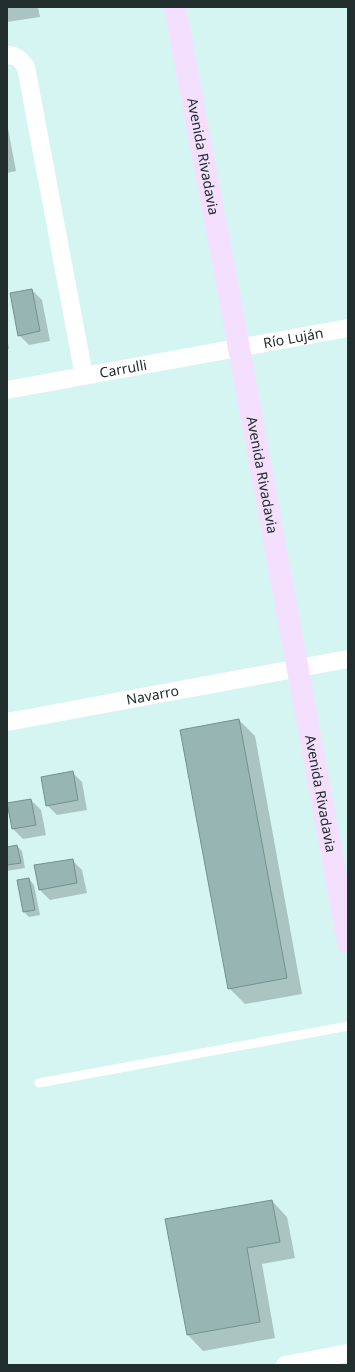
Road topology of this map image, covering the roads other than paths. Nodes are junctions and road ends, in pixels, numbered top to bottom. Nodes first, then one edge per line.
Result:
1 (174, 7) edge
2 (14, 57) edge
3 (348, 328) edge
4 (239, 347) junction
5 (84, 376) junction
6 (7, 390) edge
7 (348, 659) edge
8 (298, 668) junction
9 (7, 722) edge
10 (348, 943) edge
11 (348, 1026) edge
12 (39, 1082) dead end
13 (348, 1353) edge
14 (285, 1365) edge

1 - 4 main road, Avenida Rivadavia
2 - 5 street
3 - 4 street, Río Luján
4 - 5 street, Carrulli
4 - 8 main road, Avenida Rivadavia
5 - 6 street, Carrulli
7 - 8 street, Navarro
8 - 9 street, Navarro
8 - 10 main road, Avenida Rivadavia
11 - 12 lane
13 - 14 street

